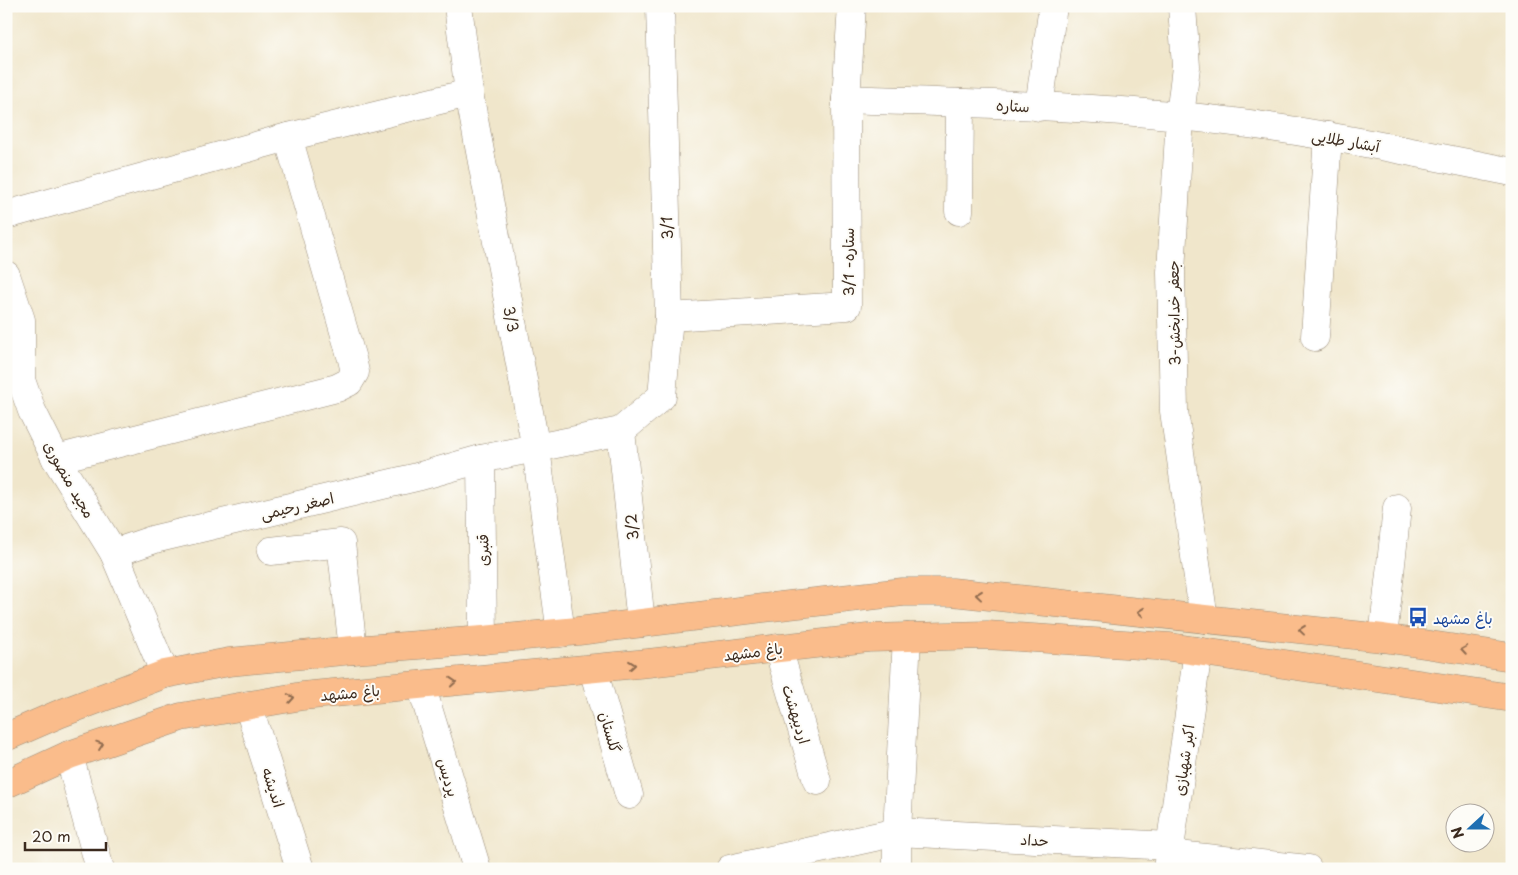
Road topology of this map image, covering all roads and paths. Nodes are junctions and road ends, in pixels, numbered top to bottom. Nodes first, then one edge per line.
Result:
1 (458, 6) edge
2 (660, 6) edge
3 (852, 6) edge
4 (1052, 6) edge
5 (1182, 6) edge
6 (469, 93) junction
7 (846, 99) junction
8 (960, 103) junction
9 (1039, 107) junction
10 (1180, 116) junction
11 (1328, 136) junction
12 (288, 137) junction
13 (1512, 172) edge
14 (959, 211) dead end
15 (6, 215) edge
16 (6, 275) edge
17 (669, 317) junction
18 (1315, 338) dead end
19 (621, 431) junction
20 (536, 448) junction
21 (56, 459) junction
22 (481, 459) junction
23 (1396, 508) dead end
24 (271, 551) dead end
25 (114, 553) junction
26 (808, 602) junction
27 (728, 612) junction
28 (1204, 619) junction
29 (641, 623) junction
30 (561, 633) junction
31 (908, 637) junction
32 (1383, 638) junction
33 (483, 640) junction
34 (818, 643) junction
35 (778, 648) junction
36 (353, 650) junction
37 (1198, 651) junction
38 (735, 653) junction
39 (1512, 657) edge
40 (593, 669) junction
41 (165, 674) junction
42 (421, 685) junction
43 (1512, 698) edge
44 (248, 706) junction
45 (6, 737) edge
46 (69, 755) junction
47 (817, 781) dead end
48 (6, 784) edge
49 (629, 795) dead end
50 (897, 832) junction
51 (1169, 856) edge
52 (757, 866) edge
53 (100, 869) edge
54 (300, 869) edge
55 (477, 869) edge
56 (730, 869) edge
57 (897, 869) edge
58 (1308, 869) edge

1 - 6 street, 3/3
2 - 17 street, 3/1
3 - 7 street
4 - 9 street
5 - 10 street, جعفر خدابخش-3
6 - 12 street
6 - 20 street, 3/3
7 - 8 street, ستاره
7 - 17 street, ستاره- 3/1
8 - 9 street, ستاره
8 - 14 street
9 - 10 street, ستاره
10 - 11 street, آبشار طلایی
10 - 28 street, جعفر خدابخش-3
11 - 13 street, آبشار طلایی
11 - 18 street
12 - 15 street
12 - 21 street
16 - 21 street, مجید منصوری
17 - 19 street, 3/1
19 - 20 street, اصغر رحیمی
19 - 29 street, 3/2
20 - 22 street, اصغر رحیمی
20 - 30 street, 3/3
21 - 25 street, مجید منصوری
22 - 25 street, اصغر رحیمی
22 - 33 street, قنبری
23 - 32 street
24 - 36 street
25 - 41 street, مجید منصوری
26 - 27 main road
28 -> 26 main road
26 - 34 main road
27 - 29 main road
27 - 38 main road
32 -> 28 main road
29 - 30 main road
30 - 33 main road
31 - 34 main road, باغ مشهد
31 - 37 main road, باغ مشهد
31 - 50 street
39 -> 32 main road
33 - 36 main road
34 - 35 main road, باغ مشهد
35 - 38 main road, باغ مشهد
35 - 47 street, اردیبهشت
36 - 41 main road
37 - 43 main road, باغ مشهد
37 - 51 street, اکبر شهبازی
40 -> 38 main road, باغ مشهد
42 -> 40 main road, باغ مشهد
40 - 49 street, گلستان
41 - 45 main road
44 -> 42 main road, باغ مشهد
42 - 55 street, پردیس
46 -> 44 main road, باغ مشهد
44 - 54 street, اندیشه
46 - 48 main road, باغ مشهد
46 - 53 street
50 - 51 street, حداد
50 - 52 street, حداد
50 - 57 street
51 - 58 street, حداد
52 - 56 street, حداد

